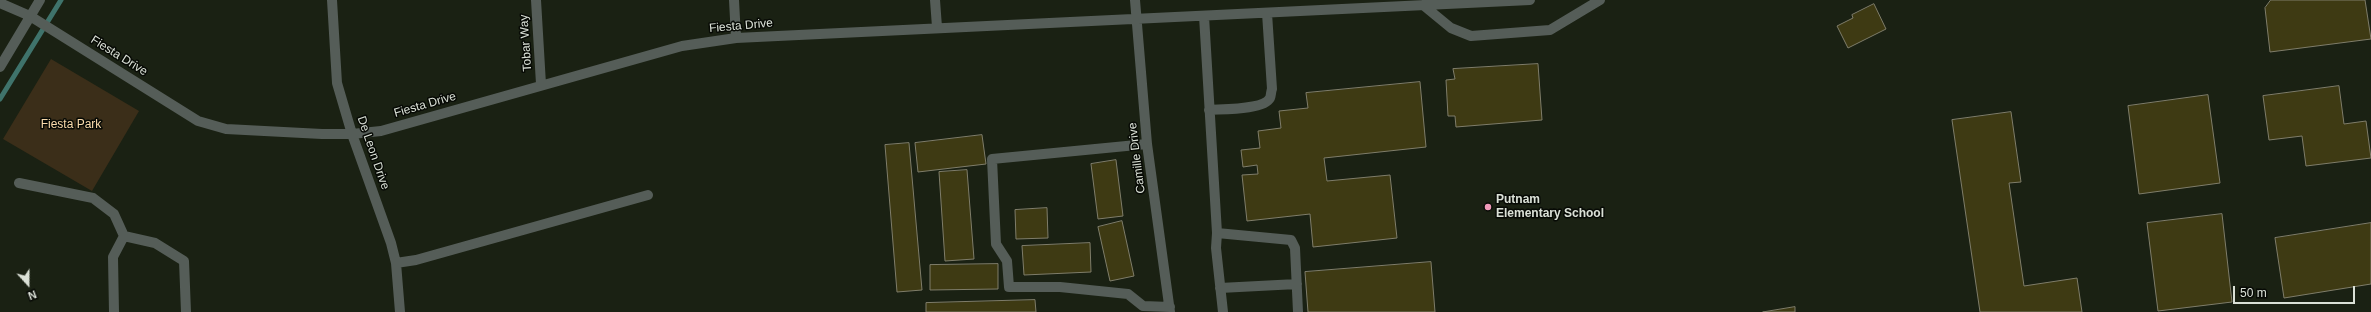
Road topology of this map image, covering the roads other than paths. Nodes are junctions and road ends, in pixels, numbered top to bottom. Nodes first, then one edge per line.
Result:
1 (40, 0) edge
2 (332, 0) edge
3 (536, 0) edge
4 (734, 0) edge
5 (935, 0) edge
6 (1135, 0) edge
7 (1530, 0) edge
8 (1600, 0) edge
9 (0, 3) edge
10 (1422, 5) junction
11 (1267, 13) junction
12 (1204, 16) junction
13 (33, 19) junction
14 (1136, 19) junction
15 (937, 27) junction
16 (736, 38) junction
17 (0, 67) edge
18 (541, 84) junction
19 (1209, 110) junction
20 (352, 134) junction
21 (1147, 144) junction
22 (20, 183) dead end
23 (648, 195) dead end
24 (1218, 233) junction
25 (124, 236) junction
26 (396, 263) junction
27 (1297, 284) junction
28 (1220, 288) junction
29 (1143, 309) edge
30 (1170, 309) edge
31 (114, 312) edge
32 (186, 312) edge
33 (400, 312) edge
34 (1223, 312) edge
35 (1298, 312) edge

1 - 13 street
2 - 20 street, De Leon Drive
3 - 18 street, Tobar Way
4 - 16 street
5 - 15 street
6 - 14 street, Camille Drive
7 - 10 street, Fiesta Drive
8 - 10 street
9 - 13 street, Fiesta Drive
10 - 11 street, Fiesta Drive
11 - 12 street, Fiesta Drive
11 - 19 street
12 - 14 street, Fiesta Drive
12 - 19 street
13 - 17 street
13 - 20 street, Fiesta Drive
14 - 15 street, Fiesta Drive
14 - 21 street, Camille Drive
15 - 16 street, Fiesta Drive
16 - 18 street, Fiesta Drive
18 - 20 street, Fiesta Drive
19 - 24 street
20 - 26 street, De Leon Drive
21 - 29 street
21 - 30 street, Camille Drive
22 - 25 street
23 - 26 street
24 - 27 street
24 - 28 street
25 - 31 street
25 - 32 street
26 - 33 street, De Leon Drive
27 - 28 street
27 - 35 street
28 - 34 street
29 - 30 street

